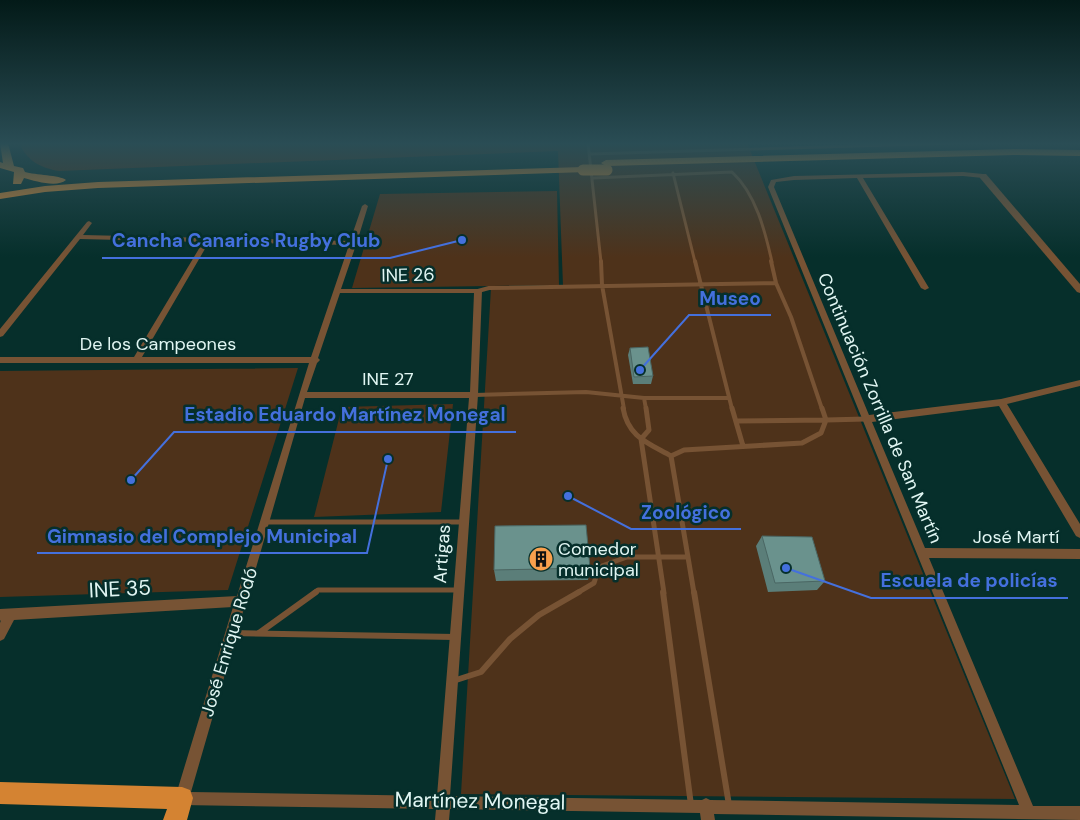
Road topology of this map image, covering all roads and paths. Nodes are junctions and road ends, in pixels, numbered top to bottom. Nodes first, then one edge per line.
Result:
1 (17, 181) edge
2 (199, 181) edge
3 (593, 181) edge
4 (676, 181) edge
5 (742, 181) edge
6 (773, 181) edge
7 (862, 181) edge
8 (987, 181) edge
9 (0, 195) edge
10 (365, 206) dead end
11 (89, 223) dead end
12 (78, 237) junction
13 (207, 240) junction
14 (354, 243) junction
15 (701, 282) junction
16 (776, 283) junction
17 (602, 285) junction
18 (925, 288) dead end
19 (1080, 290) edge
20 (338, 291) junction
21 (478, 291) junction
22 (0, 334) edge
23 (0, 360) edge
24 (136, 360) junction
25 (316, 360) junction
26 (1080, 384) edge
27 (302, 395) junction
28 (474, 395) junction
29 (621, 396) junction
30 (644, 398) junction
31 (729, 398) junction
32 (1001, 402) junction
33 (867, 419) junction
34 (826, 420) junction
35 (736, 421) junction
36 (641, 440) junction
37 (743, 446) junction
38 (671, 456) junction
39 (265, 522) junction
40 (464, 522) junction
41 (1080, 533) edge
42 (923, 554) junction
43 (1080, 554) edge
44 (659, 557) junction
45 (688, 557) junction
46 (459, 590) junction
47 (242, 602) junction
48 (5, 615) edge
49 (232, 633) junction
50 (258, 633) junction
51 (0, 635) edge
52 (455, 637) junction
53 (452, 681) junction
54 (0, 793) edge
55 (182, 798) junction
56 (443, 800) junction
57 (691, 805) junction
58 (706, 805) junction
59 (729, 806) junction
60 (1029, 813) junction
61 (1080, 813) edge
62 (979, 816) edge
63 (175, 820) edge
64 (442, 820) edge
65 (708, 820) edge

1 - 9 highway
2 - 9 highway
3 - 17 lane
4 - 15 lane
5 - 16 lane
6 - 33 street, Continuación Zorrilla de San Martín
7 - 18 street
8 - 19 street
10 - 14 street, José Enrique Rodó
11 - 12 street
12 - 13 street
12 - 22 street
13 - 14 street
13 - 24 street
14 - 20 street, José Enrique Rodó
15 - 16 lane
15 - 17 lane
15 - 31 lane
16 - 34 lane
17 - 21 lane
17 - 29 lane
20 - 21 street, INE 26
20 - 25 street, José Enrique Rodó
21 - 28 street, Artigas
23 - 24 street, De los Campeones
24 - 25 street, De los Campeones
25 - 27 street, José Enrique Rodó
26 - 32 street
27 - 28 street, INE 27
27 - 39 street, José Enrique Rodó
28 - 29 lane
28 - 40 street, Artigas
29 - 30 lane
29 - 36 lane
30 - 31 lane
30 - 36 lane
31 - 35 lane
32 - 33 street
32 - 41 street
33 - 34 lane
33 - 42 street, Continuación Zorrilla de San Martín
34 - 35 lane
34 - 37 lane
35 - 37 lane
36 - 38 lane
36 - 44 lane
37 - 38 lane
38 - 45 lane
39 - 40 lane
39 - 47 street, José Enrique Rodó
40 - 46 street, Artigas
42 - 43 street, José Martí
42 - 60 street, Continuación Zorrilla de San Martín
44 - 45 lane
44 - 53 lane
44 - 57 lane
45 - 59 lane
46 - 50 lane
46 - 52 street, Artigas
47 - 48 street, INE 35
47 - 49 street, José Enrique Rodó
48 - 51 street
49 - 50 lane
49 - 55 street, José Enrique Rodó
50 - 52 lane
52 - 53 street, Artigas
53 - 56 street, Artigas
54 - 55 highway, Martínez Monegal
55 - 56 street, Martínez Monegal
55 - 63 highway, José Enrique Rodó
56 - 57 street, Martínez Monegal
56 - 64 street, Artigas
57 - 58 street, Martínez Monegal
58 - 59 street, Martínez Monegal
58 - 65 street
59 - 62 street, Martínez Monegal
60 - 61 street, Martínez Monegal
60 - 62 street, Martínez Monegal

